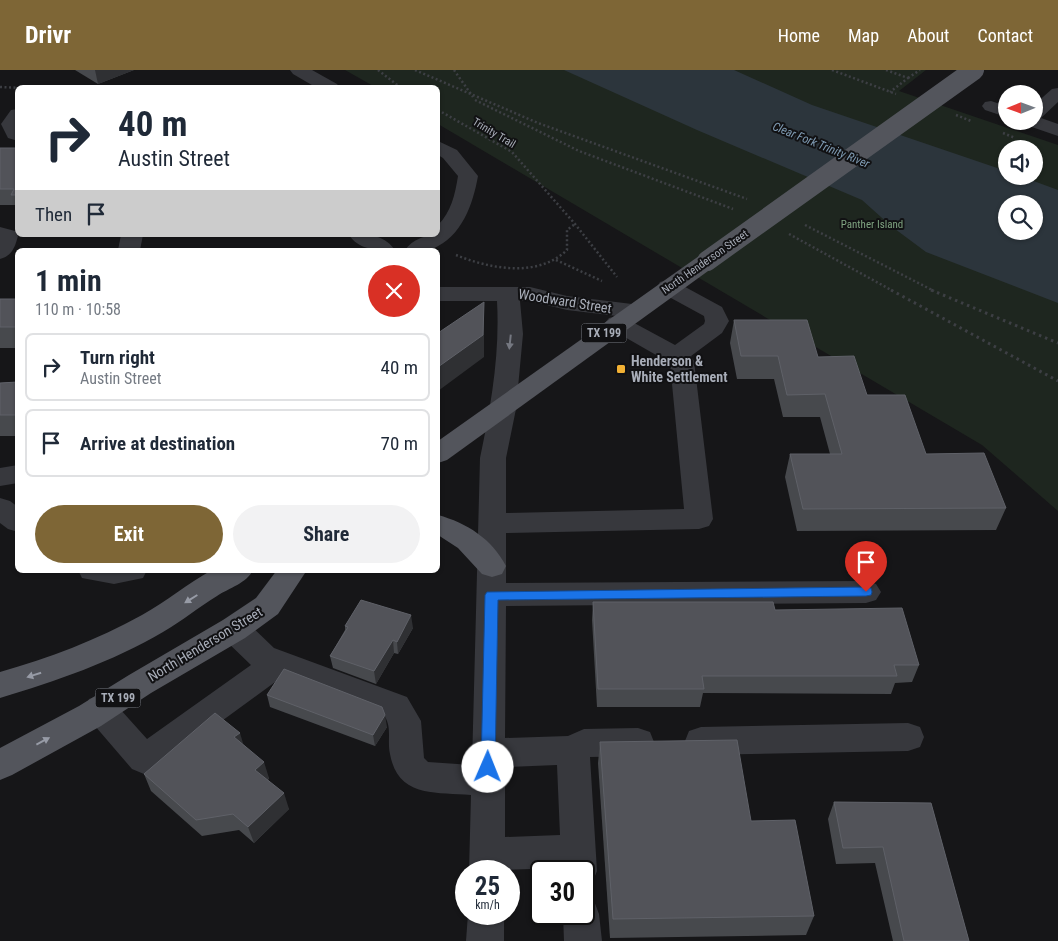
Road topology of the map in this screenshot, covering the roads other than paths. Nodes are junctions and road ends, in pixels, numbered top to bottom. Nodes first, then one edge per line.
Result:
1 (299, 70) edge
2 (974, 70) edge
3 (326, 85) edge
4 (10, 101) edge
5 (1043, 125) edge
6 (1058, 130) edge
7 (15, 134) edge
8 (440, 148) edge
9 (440, 232) edge
10 (0, 233) edge
11 (363, 237) edge
12 (434, 237) edge
13 (424, 245) edge
14 (381, 248) edge
15 (0, 252) edge
16 (668, 287) junction
17 (508, 293) junction
18 (440, 294) edge
19 (625, 317) junction
20 (676, 355) junction
21 (503, 409) junction
22 (440, 453) edge
23 (15, 474) edge
24 (0, 477) edge
25 (0, 508) edge
26 (15, 520) edge
27 (492, 523) junction
28 (440, 526) edge
29 (231, 573) edge
30 (291, 573) edge
31 (492, 580) junction
32 (866, 592) dead end
33 (234, 629) junction
34 (278, 663) junction
35 (0, 685) edge
36 (100, 709) junction
37 (908, 737) dead end
38 (573, 750) junction
39 (0, 765) edge
40 (488, 767) junction
41 (487, 860) edge
42 (578, 860) edge
43 (486, 925) edge
44 (581, 925) edge
45 (485, 941) edge
46 (582, 941) edge

1 - 3 street
2 - 16 main road, North Henderson Street / TX 199, bridge
4 - 7 street
5 - 6 street
8 - 9 street
10 - 15 street
11 - 14 street
12 - 13 street
16 - 19 main road, North Henderson Street / TX 199
16 - 20 street
17 - 18 street, Woodward Street
17 - 19 street, Woodward Street
17 -> 21 street
19 - 20 street
19 - 21 main road, North Henderson Street / TX 199
20 - 27 street
21 - 22 main road, North Henderson Street / TX 199
21 - 27 street
23 - 24 street
25 - 26 street
27 - 31 street
28 - 31 main road
29 -> 35 main road
30 - 33 main road, North Henderson Street / TX 199
31 - 32 street
31 - 40 street
33 - 34 street
33 - 36 main road, North Henderson Street / TX 199
34 - 36 street
34 - 40 street
39 -> 36 main road, North Henderson Street / TX 199
37 - 38 street
38 - 40 street
38 - 42 street
40 - 41 street
43 - 45 street
44 - 46 street

